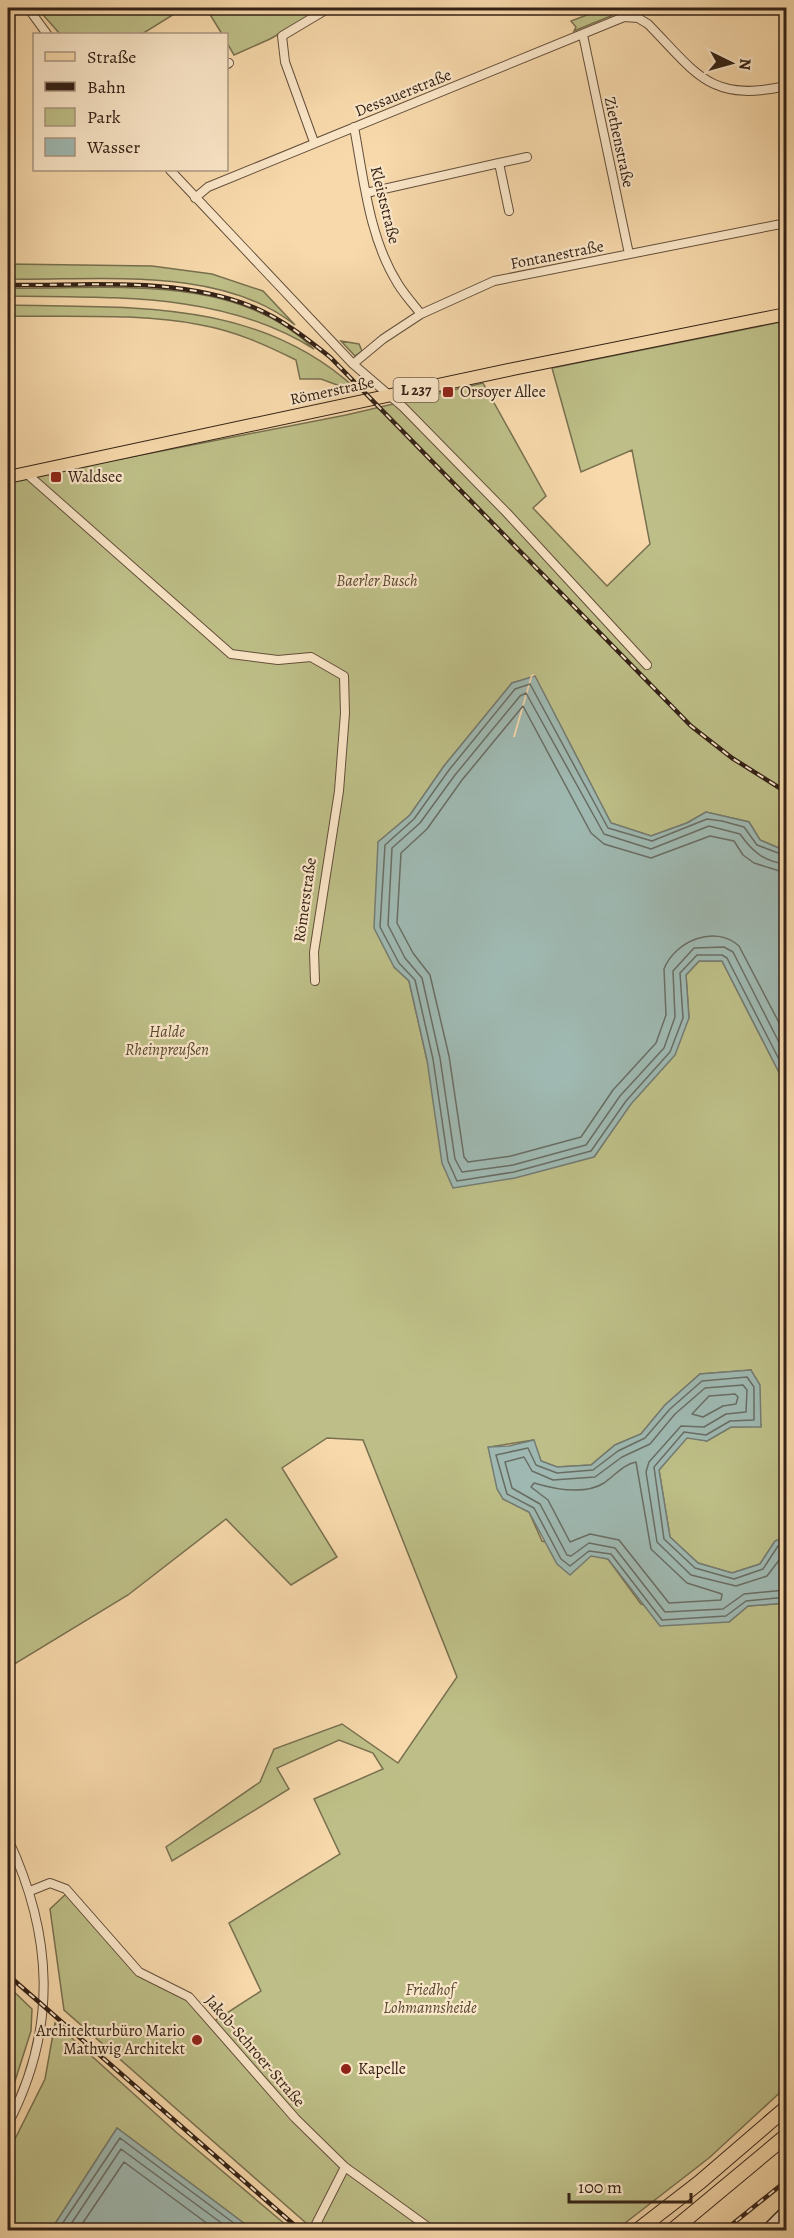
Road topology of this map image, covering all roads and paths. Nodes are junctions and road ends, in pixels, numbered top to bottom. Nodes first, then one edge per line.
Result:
1 (28, 8) edge
2 (329, 8) edge
3 (623, 8) edge
4 (624, 17) junction
5 (46, 33) edge
6 (583, 35) junction
7 (786, 86) edge
8 (354, 127) junction
9 (314, 142) junction
10 (527, 157) dead end
11 (499, 163) junction
12 (171, 171) edge
13 (366, 193) junction
14 (195, 198) junction
15 (509, 211) dead end
16 (786, 223) edge
17 (629, 254) junction
18 (421, 314) junction
19 (786, 314) edge
20 (353, 364) junction
21 (388, 396) junction
22 (26, 473) junction
23 (8, 477) edge
24 (648, 665) dead end
25 (315, 981) dead end
26 (8, 1839) edge
27 (30, 1891) junction
28 (786, 2108) edge
29 (8, 2124) edge
30 (786, 2136) edge
31 (345, 2167) junction
32 (786, 2211) edge
33 (314, 2230) edge
34 (432, 2230) edge
35 (638, 2230) edge
36 (673, 2230) edge
37 (767, 2230) edge

1 - 5 street
2 - 9 street
3 - 4 street
4 - 6 street, Dessauerstraße
4 - 7 street
6 - 8 street, Dessauerstraße
6 - 17 street, Ziethenstraße
8 - 9 street, Dessauerstraße
8 - 13 street, Kleiststraße
9 - 14 street, Dessauerstraße
10 - 11 street
11 - 13 street
11 - 15 street
12 - 14 street
13 - 18 street, Kleiststraße
14 - 20 street
16 - 17 street, Fontanestraße
17 - 18 street, Fontanestraße
18 - 20 street, Fontanestraße
19 - 21 main road, Römerstraße / L 237
20 - 21 street
21 - 22 main road, Römerstraße / L 237
21 - 24 street
22 - 23 main road, Römerstraße / L 237
22 - 25 street, Römerstraße
26 - 27 street
27 - 29 street
27 - 31 street, Jakob-Schroer-Straße
28 - 35 highway
30 - 36 highway
31 - 33 street
31 - 34 street, Jakob-Schroer-Straße
32 - 37 main road

